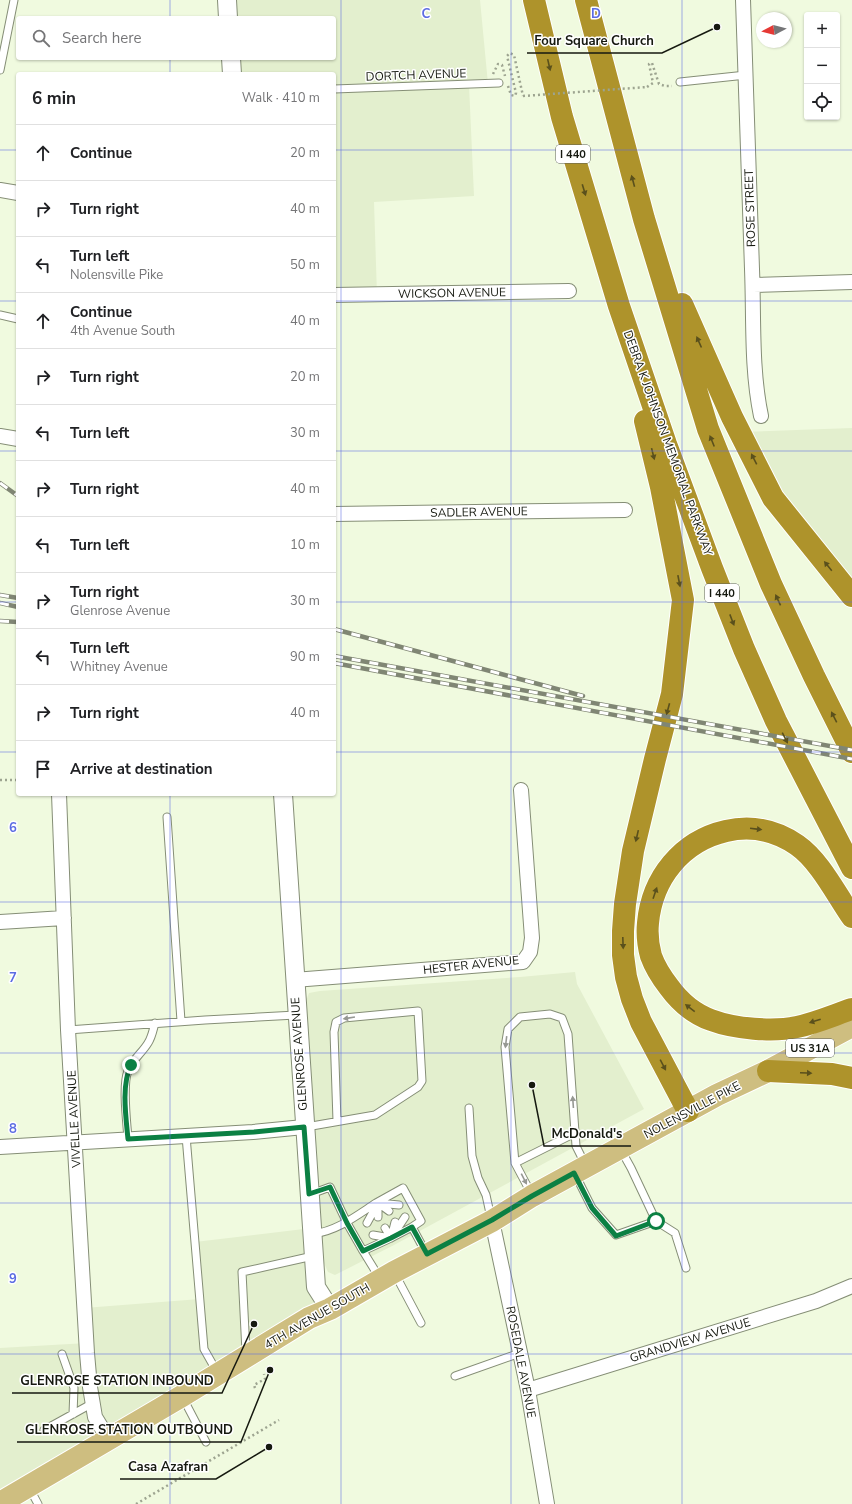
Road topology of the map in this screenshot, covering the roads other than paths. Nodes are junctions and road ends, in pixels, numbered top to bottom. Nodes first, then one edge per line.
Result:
1 (14, 0) edge
2 (227, 0) edge
3 (534, 0) edge
4 (586, 0) edge
5 (743, 0) edge
6 (228, 16) edge
7 (231, 60) edge
8 (0, 70) edge
9 (232, 72) edge
10 (746, 76) junction
11 (680, 82) road end
12 (499, 83) dead end
13 (336, 89) edge
14 (0, 190) edge
15 (16, 193) edge
16 (644, 219) junction
17 (852, 282) edge
18 (753, 285) junction
19 (569, 291) dead end
20 (336, 295) edge
21 (619, 306) junction
22 (0, 315) edge
23 (16, 318) edge
24 (761, 416) dead end
25 (0, 436) edge
26 (16, 439) edge
27 (625, 510) dead end
28 (336, 514) edge
29 (852, 596) edge
30 (852, 752) edge
31 (521, 790) dead end
32 (59, 796) edge
33 (283, 796) edge
34 (167, 817) dead end
35 (852, 868) edge
36 (852, 917) edge
37 (64, 918) junction
38 (0, 922) edge
39 (294, 980) junction
40 (852, 1010) edge
41 (296, 1014) junction
42 (181, 1021) junction
43 (155, 1023) junction
44 (852, 1026) edge
45 (68, 1030) junction
46 (768, 1071) junction
47 (852, 1078) edge
48 (469, 1108) dead end
49 (688, 1111) junction
50 (337, 1121) junction
51 (304, 1127) junction
52 (575, 1133) junction
53 (186, 1136) junction
54 (128, 1139) junction
55 (76, 1143) junction
56 (0, 1147) edge
57 (620, 1148) junction
58 (515, 1163) junction
59 (580, 1170) junction
60 (309, 1194) junction
61 (532, 1196) junction
62 (378, 1202) junction
63 (399, 1205) dead end
64 (389, 1211) dead end
65 (378, 1217) dead end
66 (406, 1217) dead end
67 (492, 1220) junction
68 (656, 1221) junction
69 (395, 1222) dead end
70 (347, 1223) junction
71 (367, 1223) dead end
72 (412, 1227) junction
73 (385, 1228) dead end
74 (312, 1234) junction
75 (373, 1234) dead end
76 (391, 1238) junction
77 (363, 1251) junction
78 (427, 1254) junction
79 (313, 1256) junction
80 (686, 1268) dead end
81 (387, 1276) junction
82 (852, 1286) edge
83 (330, 1309) junction
84 (421, 1323) dead end
85 (520, 1353) junction
86 (62, 1354) dead end
87 (246, 1357) junction
88 (219, 1374) junction
89 (455, 1376) dead end
90 (528, 1390) junction
91 (182, 1396) junction
92 (93, 1403) junction
93 (73, 1414) junction
94 (44, 1430) dead end
95 (109, 1440) junction
96 (206, 1442) dead end
97 (33, 1495) edge
98 (0, 1503) edge
99 (547, 1504) edge

1 - 8 lane
2 - 6 street
3 -> 21 highway, DEBRA K JOHNSON MEMORIAL PARKWAY / I 440
16 -> 4 highway
5 - 10 street, ROSE STREET
7 - 9 street
10 - 11 lane
10 - 18 street, ROSE STREET
12 - 13 lane, DORTCH AVENUE
14 - 15 street
29 -> 16 highway
30 -> 16 highway
17 - 18 street
18 - 24 street, ROSE STREET
19 - 20 street, WICKSON AVENUE
21 -> 35 highway, DEBRA K JOHNSON MEMORIAL PARKWAY / I 440
21 -> 49 highway
22 - 23 lane
25 - 26 street
27 - 28 street, SADLER AVENUE
31 - 39 street, HESTER AVENUE
32 - 37 street, VIVELLE AVENUE
33 - 39 street, GLENROSE AVENUE
34 - 42 lane
40 -> 36 highway
37 - 38 street
37 - 45 street, VIVELLE AVENUE
39 - 41 street, GLENROSE AVENUE
41 - 42 lane
41 - 51 street, GLENROSE AVENUE
42 - 43 lane
43 - 45 lane
43 - 54 lane
44 - 46 main road, NOLENSVILLE PIKE / US 31A
45 - 55 street, VIVELLE AVENUE
46 -> 47 highway
46 - 49 main road, NOLENSVILLE PIKE / US 31A
48 - 67 lane
49 - 57 main road, NOLENSVILLE PIKE / US 31A
50 -> 50 lane
50 - 51 lane
51 - 53 street
51 - 60 street, GLENROSE AVENUE
52 - 58 lane
52 -> 58 lane
52 - 59 lane
53 - 54 street
53 - 88 lane
54 - 55 street
55 - 56 street
55 - 92 street, VIVELLE AVENUE
57 - 59 main road, NOLENSVILLE PIKE / US 31A
57 - 68 lane
58 -> 61 lane
59 - 61 main road, NOLENSVILLE PIKE / US 31A
59 - 68 lane
60 - 70 lane
60 - 74 street, GLENROSE AVENUE
61 - 67 main road, NOLENSVILLE PIKE / US 31A
62 - 63 lane
62 - 64 lane
62 - 65 lane
62 - 70 lane
62 - 71 lane
62 - 72 lane
66 - 76 lane
67 - 78 main road, 4TH AVENUE SOUTH / US 31A
67 - 85 street, ROSEDALE AVENUE
68 - 80 lane
69 - 76 lane
70 - 74 lane
70 - 77 lane
72 - 76 lane
72 - 78 lane
73 - 76 lane
74 - 79 street, GLENROSE AVENUE
75 - 76 lane
76 - 77 lane
77 - 81 lane
78 - 81 main road, 4TH AVENUE SOUTH / US 31A
79 - 83 street, GLENROSE AVENUE
79 - 87 lane
81 - 83 main road, 4TH AVENUE SOUTH / US 31A
81 - 84 lane
82 - 90 street, GRANDVIEW AVENUE
83 - 87 main road, 4TH AVENUE SOUTH / US 31A
85 - 89 lane
85 - 90 street, ROSEDALE AVENUE
86 - 93 lane
87 - 88 main road, 4TH AVENUE SOUTH / US 31A
88 - 91 main road, 4TH AVENUE SOUTH / US 31A
90 - 99 street, ROSEDALE AVENUE
91 - 95 main road, 4TH AVENUE SOUTH / US 31A
91 - 96 lane
92 - 93 lane
92 - 95 street, VIVELLE AVENUE
93 - 94 lane
95 - 97 main road, 4TH AVENUE SOUTH / US 31A
97 - 98 main road, 4TH AVENUE SOUTH / US 31A

